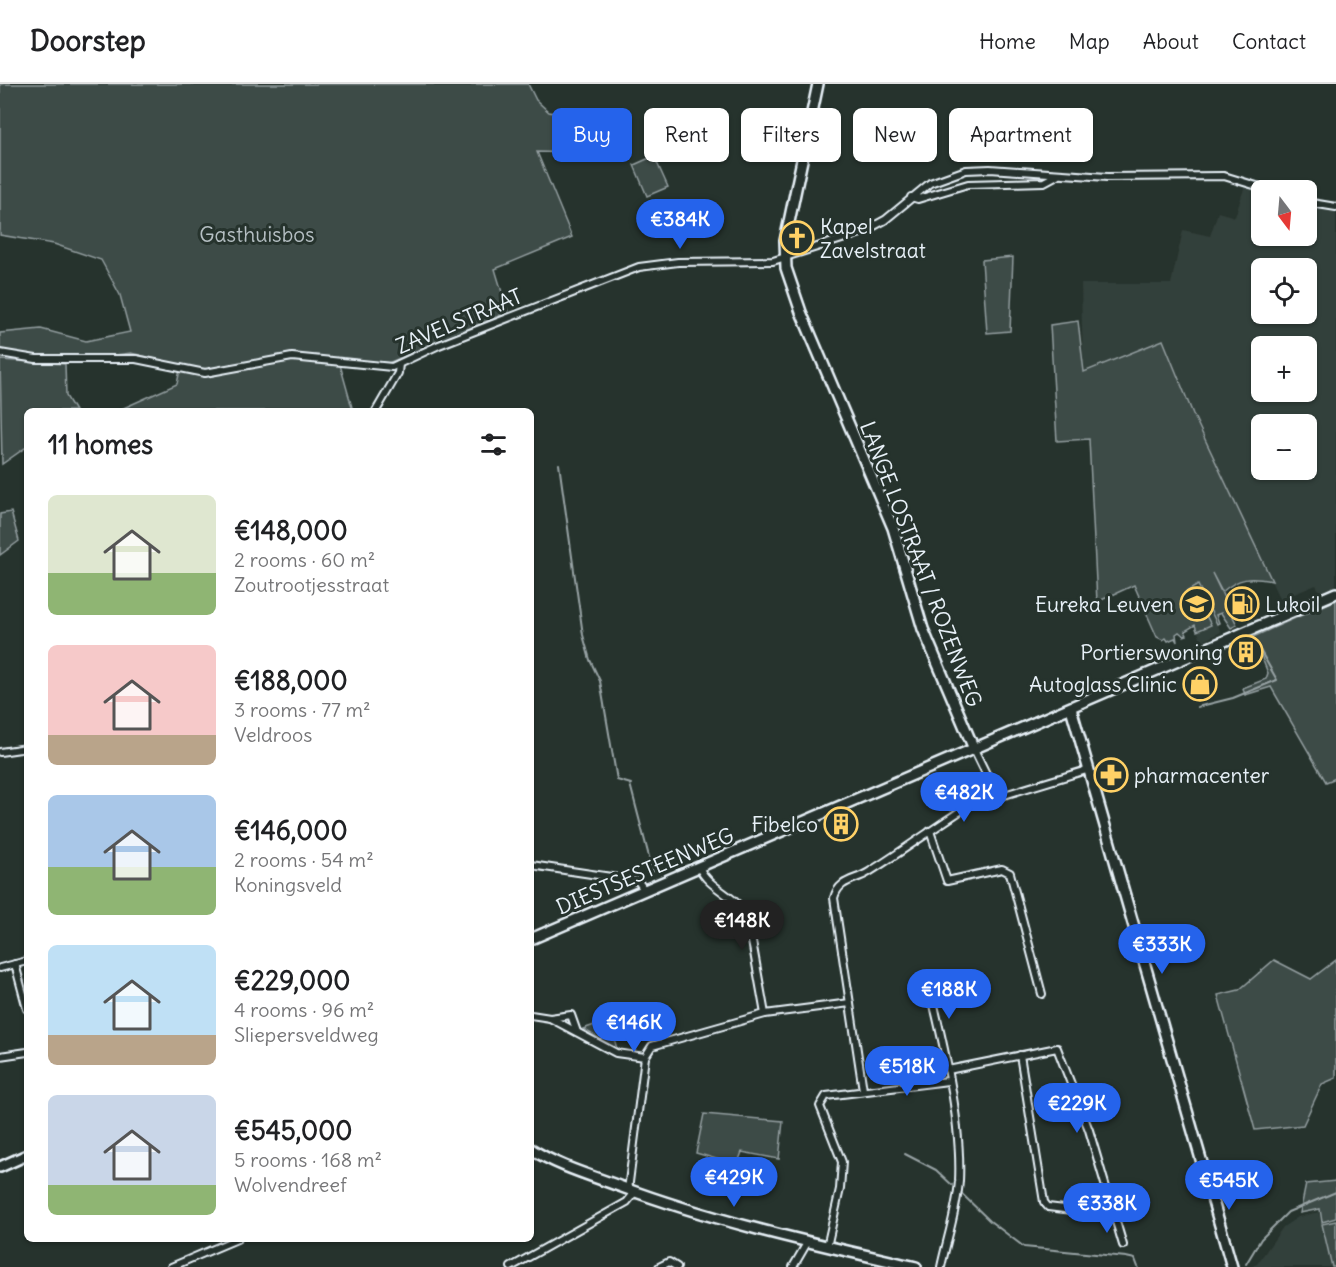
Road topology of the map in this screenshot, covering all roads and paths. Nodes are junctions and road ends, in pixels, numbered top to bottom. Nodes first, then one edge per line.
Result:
1 (818, 84) edge
2 (1057, 175) junction
3 (1251, 184) edge
4 (911, 197) junction
5 (1317, 204) edge
6 (1336, 207) edge
7 (784, 257) junction
8 (0, 353) edge
9 (399, 364) junction
10 (378, 408) edge
11 (1336, 593) edge
12 (1071, 708) junction
13 (24, 748) edge
14 (974, 749) junction
15 (0, 752) edge
16 (1090, 769) junction
17 (994, 790) junction
18 (930, 831) junction
19 (534, 865) edge
20 (699, 867) junction
21 (645, 891) junction
22 (534, 938) edge
23 (24, 962) edge
24 (15, 964) junction
25 (0, 968) edge
26 (927, 976) dead end
27 (1042, 994) dead end
28 (24, 998) edge
29 (850, 1004) junction
30 (765, 1014) junction
31 (534, 1015) edge
32 (550, 1018) junction
33 (577, 1032) junction
34 (24, 1052) edge
35 (1020, 1055) junction
36 (0, 1056) edge
37 (645, 1057) junction
38 (948, 1070) junction
39 (948, 1081) junction
40 (863, 1090) junction
41 (534, 1151) edge
42 (24, 1156) edge
43 (0, 1167) edge
44 (632, 1191) junction
45 (1113, 1215) junction
46 (230, 1242) edge
47 (807, 1243) junction
48 (1123, 1245) dead end
49 (827, 1247) junction
50 (171, 1267) edge
51 (511, 1267) edge
52 (658, 1267) edge
53 (676, 1267) edge
54 (793, 1267) edge
55 (916, 1267) edge
56 (941, 1267) edge
57 (1232, 1267) edge

1 - 7 street
2 - 3 street, ZAVELSTRAAT
2 - 4 street, ZAVELSTRAAT
2 - 4 street, ZAVELSTRAAT
4 - 7 street, ZAVELSTRAAT
5 - 6 street
7 - 9 street, ZAVELSTRAAT
7 - 14 street, LANGE LOSTRAAT / ROZENWEG
8 - 9 street, ZAVELSTRAAT
9 - 10 street
11 - 12 street, DIESTSESTEENWEG
12 - 14 street, DIESTSESTEENWEG
12 - 16 street
13 - 15 street
14 - 17 street
14 - 20 street, DIESTSESTEENWEG
16 - 17 street
16 - 57 street
17 - 18 street
18 - 27 street
18 - 29 street
19 - 21 street
20 - 21 street, DIESTSESTEENWEG
20 - 30 street
21 - 22 street, DIESTSESTEENWEG
23 - 24 street
24 - 25 street
24 - 28 street
26 - 38 street
29 - 30 street
29 - 40 street
30 - 37 street
31 - 32 street
32 - 33 street
32 - 33 street
33 - 37 street
34 - 36 street
35 - 38 street
35 - 45 street
35 - 45 street
37 - 44 street
38 - 39 street
39 - 40 street
39 - 56 street
40 - 49 street
41 - 44 street
42 - 43 street
44 - 47 street
44 - 51 street
45 - 48 street
46 - 50 street
47 - 49 street
47 - 54 street
49 - 55 street
52 - 53 street

